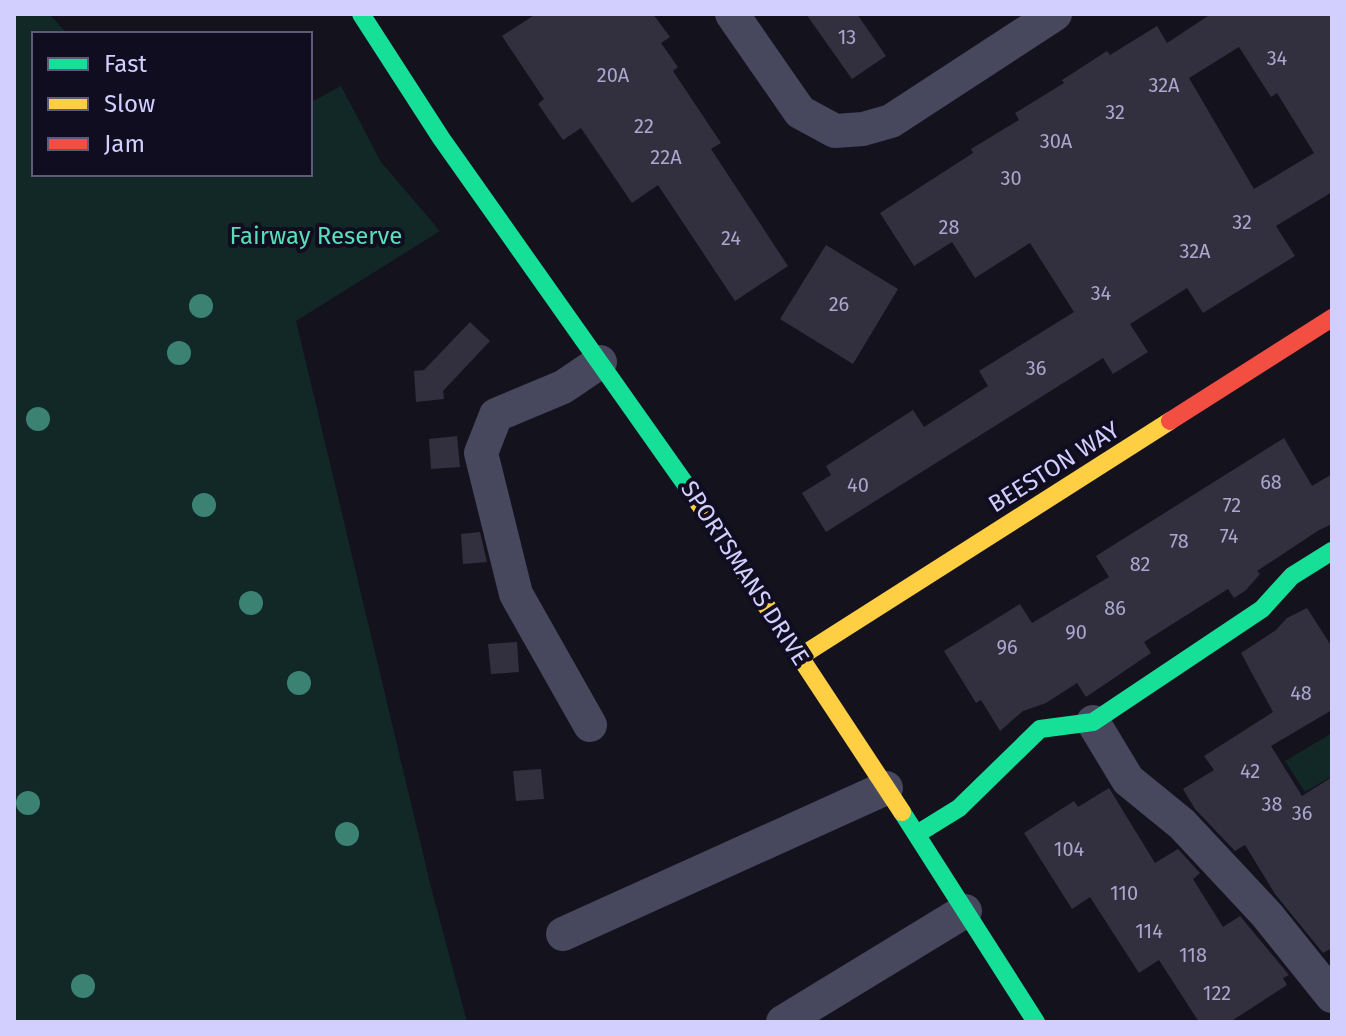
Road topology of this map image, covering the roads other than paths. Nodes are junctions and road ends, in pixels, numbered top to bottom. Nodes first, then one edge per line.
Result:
1 (361, 14) edge
2 (732, 14) edge
3 (1055, 14) edge
4 (1332, 318) edge
5 (600, 362) junction
6 (1332, 551) edge
7 (801, 656) junction
8 (1093, 722) junction
9 (590, 725) dead end
10 (886, 788) junction
11 (917, 834) junction
12 (965, 911) junction
13 (563, 934) dead end
14 (1332, 996) edge
15 (783, 1022) edge
16 (1036, 1022) edge

1 - 5 street, SPORTSMANS DRIVE
2 - 3 street
4 - 7 street, BEESTON WAY
5 - 7 street, SPORTSMANS DRIVE
5 - 9 street
6 - 8 street
7 - 10 street, SPORTSMANS DRIVE
8 - 11 street
8 - 14 street
10 - 11 street, SPORTSMANS DRIVE
10 - 13 street
11 - 12 street, SPORTSMANS DRIVE
12 - 15 street
12 - 16 street, SPORTSMANS DRIVE

